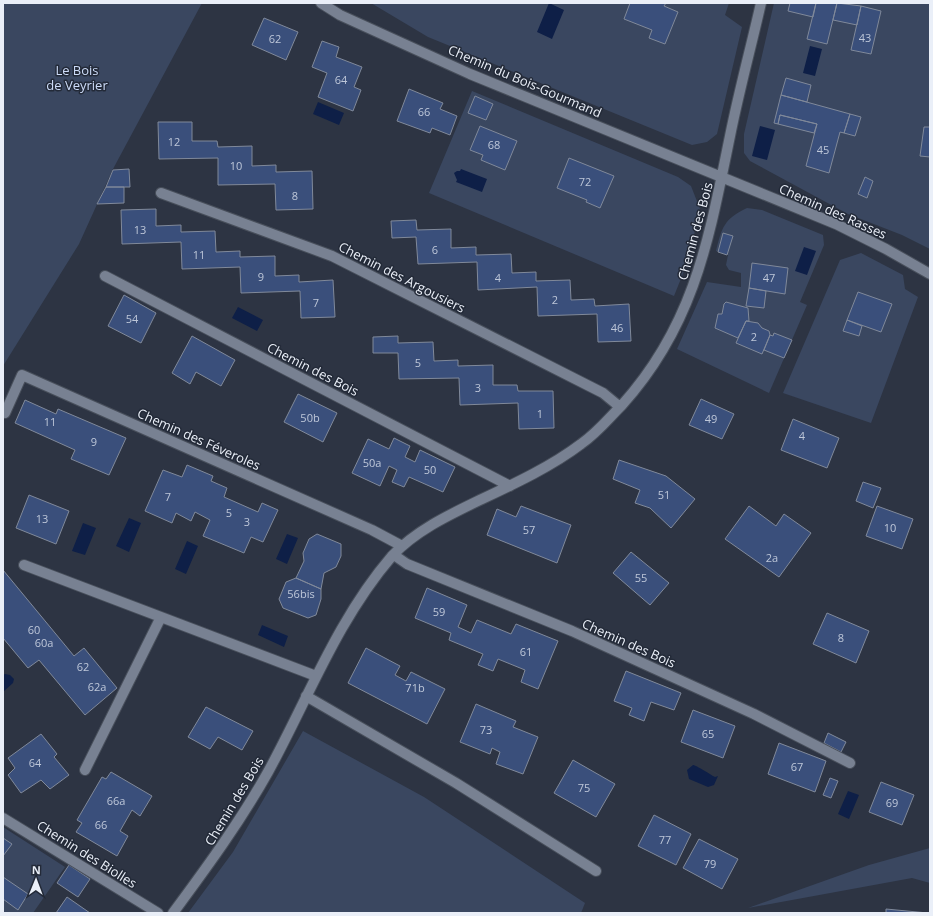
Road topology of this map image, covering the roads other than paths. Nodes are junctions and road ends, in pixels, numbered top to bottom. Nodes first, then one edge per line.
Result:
1 (320, 3) edge
2 (761, 3) edge
3 (723, 176) junction
4 (161, 193) dead end
5 (930, 274) edge
6 (105, 276) dead end
7 (620, 407) junction
8 (5, 413) dead end
9 (510, 486) junction
10 (402, 546) junction
11 (394, 555) junction
12 (24, 565) dead end
13 (161, 617) junction
14 (316, 676) junction
15 (306, 696) junction
16 (850, 764) dead end
17 (85, 770) dead end
18 (3, 818) edge
19 (596, 871) dead end
20 (158, 913) edge
21 (174, 913) edge

1 - 3 street, Chemin du Bois-Gourmand
2 - 3 street, Chemin des Bois
3 - 5 street, Chemin des Rasses
3 - 7 street, Chemin des Bois
4 - 7 street, Chemin des Argousiers
6 - 9 street, Chemin des Bois
7 - 9 street, Chemin des Bois
8 - 10 street, Chemin des Féveroles
9 - 10 street, Chemin des Bois
10 - 11 street, Chemin des Bois
11 - 14 street, Chemin des Bois
11 - 16 street, Chemin des Bois
12 - 13 street
13 - 14 street
13 - 17 street
14 - 15 street, Chemin des Bois
15 - 19 street
15 - 21 street, Chemin des Bois
18 - 20 street, Chemin des Biolles

